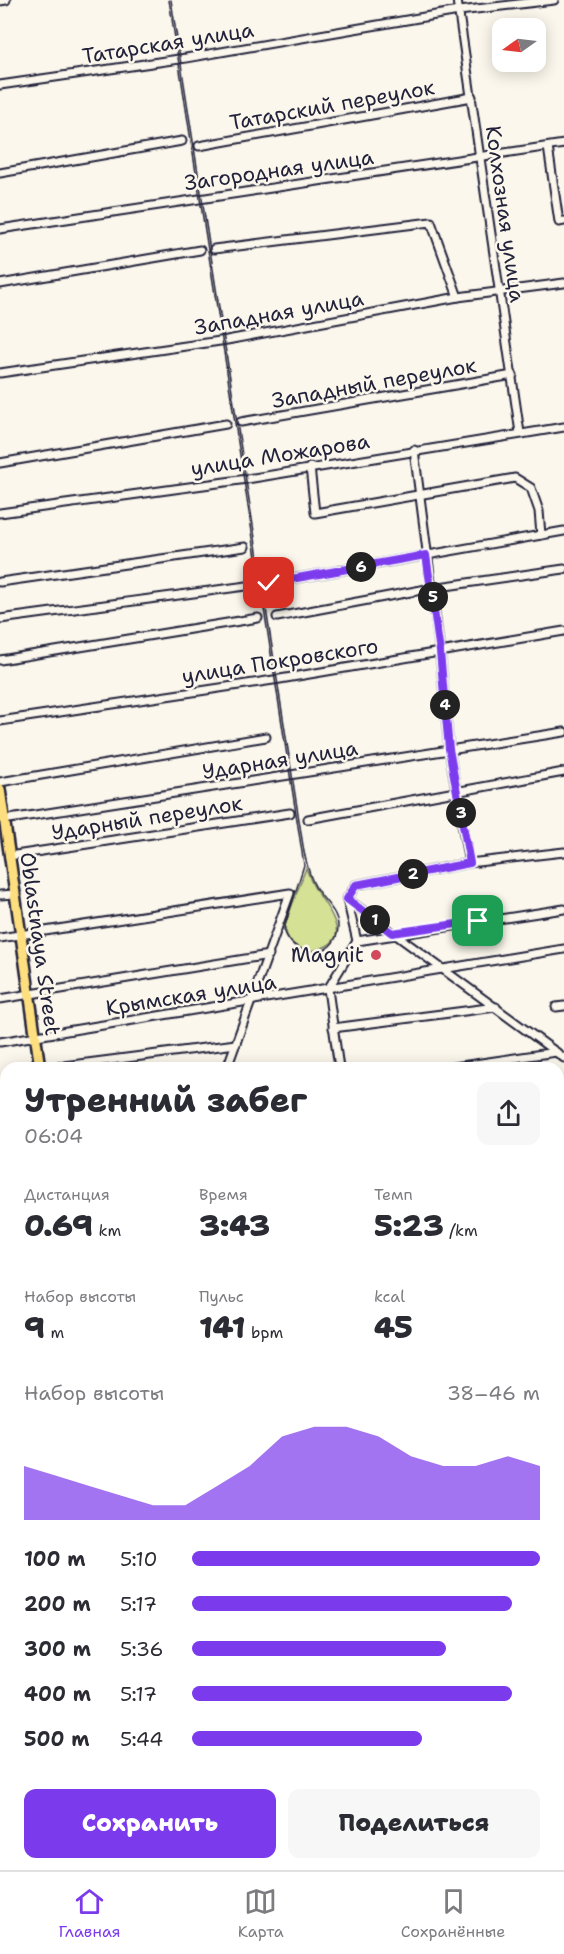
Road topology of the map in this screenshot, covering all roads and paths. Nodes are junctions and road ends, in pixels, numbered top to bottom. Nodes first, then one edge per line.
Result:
1 (6, 0) edge
2 (457, 0) edge
3 (552, 0) edge
4 (0, 1) edge
5 (459, 11) junction
6 (0, 85) edge
7 (472, 97) junction
8 (182, 141) dead end
9 (564, 144) edge
10 (199, 146) dead end
11 (548, 147) junction
12 (479, 156) junction
13 (0, 173) edge
14 (564, 221) edge
15 (0, 229) edge
16 (214, 249) dead end
17 (200, 250) dead end
18 (0, 284) edge
19 (564, 284) edge
20 (500, 291) junction
21 (458, 297) junction
22 (0, 373) edge
23 (513, 375) junction
24 (241, 422) dead end
25 (226, 424) dead end
26 (564, 427) edge
27 (520, 433) junction
28 (414, 450) junction
29 (0, 463) edge
30 (310, 467) junction
31 (420, 495) junction
32 (0, 513) edge
33 (564, 531) edge
34 (541, 535) junction
35 (245, 547) dead end
36 (426, 555) junction
37 (564, 569) edge
38 (0, 582) edge
39 (432, 588) junction
40 (277, 617) dead end
41 (258, 618) dead end
42 (0, 619) edge
43 (564, 631) edge
44 (440, 652) junction
45 (0, 660) edge
46 (0, 721) edge
47 (564, 732) edge
48 (266, 737) dead end
49 (449, 749) junction
50 (564, 772) edge
51 (0, 782) edge
52 (0, 789) edge
53 (457, 790) junction
54 (290, 813) dead end
55 (308, 819) dead end
56 (2, 820) edge
57 (564, 852) edge
58 (9, 856) junction
59 (470, 863) junction
60 (15, 894) junction
61 (0, 895) edge
62 (347, 899) junction
63 (564, 909) edge
64 (392, 933) junction
65 (20, 935) junction
66 (0, 938) edge
67 (357, 940) junction
68 (564, 949) edge
69 (269, 955) junction
70 (440, 968) junction
71 (328, 989) junction
72 (30, 994) junction
73 (0, 999) edge
74 (251, 1001) junction
75 (496, 1007) junction
76 (333, 1028) junction
77 (36, 1037) junction
78 (0, 1042) edge
79 (236, 1044) junction
80 (556, 1052) junction
81 (564, 1058) edge
82 (39, 1062) edge
83 (95, 1062) edge
84 (229, 1062) edge
85 (338, 1062) edge
86 (488, 1062) edge

1 - 4 street
2 - 5 street, Колхозная улица
3 - 5 street, Татарская улица
5 - 6 street, Татарская улица
5 - 7 street, Колхозная улица
7 - 10 street, Татарский переулок
7 - 12 street, Колхозная улица
8 - 13 street
9 - 11 street, Загородная улица
11 - 12 street, Загородная улица
11 - 14 street
12 - 15 street, Загородная улица
12 - 20 street, Колхозная улица
16 - 21 street
17 - 18 street
19 - 20 street, Западная улица
20 - 21 street, Западная улица
20 - 23 street, Колхозная улица
21 - 22 street, Западная улица
23 - 24 street, Западный переулок
23 - 27 street, Колхозная улица
25 - 29 street
26 - 27 street, улица Можарова
27 - 28 street, улица Можарова
28 - 30 street, улица Можарова
28 - 31 street
30 - 31 street
30 - 32 street, улица Можарова
31 - 34 street
31 - 36 street
33 - 34 street
34 - 36 street
35 - 38 street
36 - 39 street
36 - 42 street
37 - 39 street
39 - 40 street
39 - 44 street
41 - 45 street
43 - 44 street, улица Покровского
44 - 46 street, улица Покровского
44 - 49 street
47 - 49 street, Ударная улица
48 - 51 street
49 - 53 street
49 - 56 street, Ударная улица
50 - 53 street
52 - 56 main road, Oblastnaya Street
53 - 55 street
53 - 59 street
54 - 58 street, Ударный переулок
56 - 58 main road, Oblastnaya Street
57 - 59 street
58 - 60 main road, Oblastnaya Street
59 - 62 street
60 - 61 street
60 - 65 main road, Oblastnaya Street
62 - 64 street
62 - 67 street
63 - 64 street
64 - 67 street
64 - 70 street
65 - 66 street
65 - 69 street
65 - 72 main road, Oblastnaya Street
67 - 71 street
68 - 70 street, Крымская улица
69 - 72 street
69 - 74 street
70 - 71 street, Крымская улица
70 - 75 street
71 - 74 street, Крымская улица
71 - 76 street
72 - 73 street
72 - 77 main road, Oblastnaya Street
74 - 77 street, Крымская улица
74 - 79 street
75 - 76 street
75 - 80 street
76 - 85 street
77 - 78 street, Крымская улица
77 - 82 main road, Oblastnaya Street
79 - 83 street
79 - 84 street
80 - 81 street
80 - 86 street

